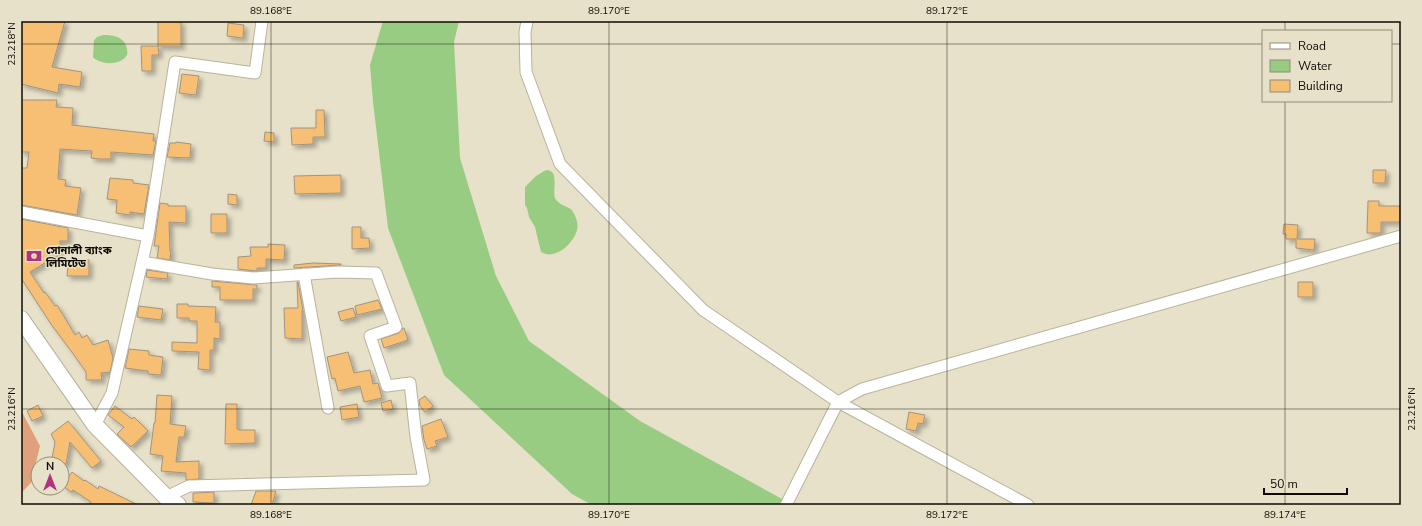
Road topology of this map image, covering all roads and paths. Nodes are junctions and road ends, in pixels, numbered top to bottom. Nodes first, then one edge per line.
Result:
1 (262, 21) edge
2 (526, 21) edge
3 (21, 212) edge
4 (148, 236) junction
5 (1401, 236) edge
6 (142, 262) junction
7 (304, 274) junction
8 (21, 319) edge
9 (838, 402) junction
10 (328, 408) dead end
11 (95, 425) junction
12 (172, 501) edge
13 (786, 505) edge
14 (1028, 505) edge

1 - 4 street
2 - 9 street
3 - 4 street
4 - 6 street
5 - 9 street
6 - 7 street
6 - 11 street
7 - 10 street
7 - 12 street
8 - 11 highway
9 - 13 street
9 - 14 street
11 - 12 highway

